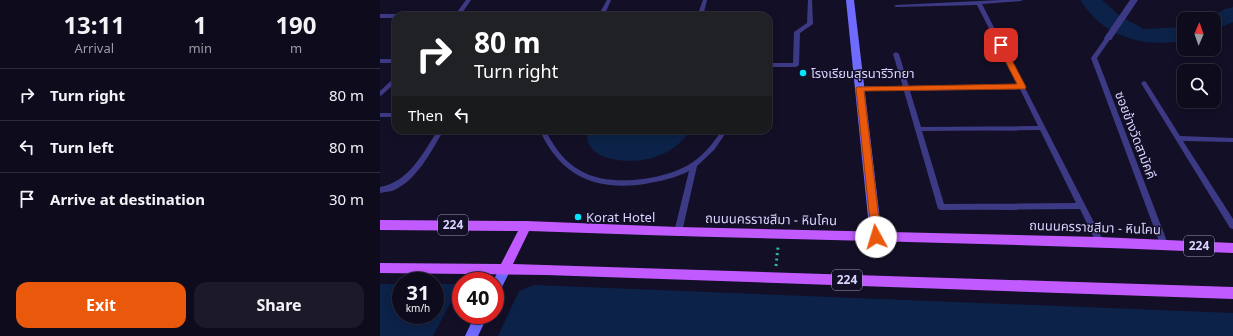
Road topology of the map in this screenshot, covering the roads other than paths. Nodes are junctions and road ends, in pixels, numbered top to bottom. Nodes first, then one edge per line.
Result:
1 (469, 0) edge
2 (609, 0) edge
3 (705, 0) edge
4 (810, 0) edge
5 (850, 0) edge
6 (1020, 0) edge
7 (1134, 0) edge
8 (979, 3) junction
9 (896, 6) dead end
10 (460, 12) edge
11 (603, 12) edge
12 (701, 12) edge
13 (380, 16) edge
14 (392, 16) edge
15 (1108, 38) joint
16 (896, 54) dead end
17 (380, 61) edge
18 (392, 61) edge
19 (772, 65) edge
20 (392, 83) edge
21 (1144, 83) dead end
22 (1022, 87) junction
23 (860, 88) junction
24 (906, 89) junction
25 (380, 94) edge
26 (380, 115) edge
27 (392, 115) edge
28 (918, 128) junction
29 (1043, 128) junction
30 (438, 134) edge
31 (544, 134) edge
32 (722, 134) edge
33 (1178, 138) junction
34 (1233, 140) edge
35 (694, 164) junction
36 (380, 190) edge
37 (1082, 206) junction
38 (380, 225) edge
39 (526, 226) junction
40 (1233, 226) edge
41 (678, 232) junction
42 (876, 237) junction
43 (1100, 242) junction
44 (1164, 244) junction
45 (1233, 248) edge
46 (380, 268) edge
47 (505, 269) junction
48 (504, 272) edge
49 (1233, 293) edge
50 (477, 324) edge
51 (471, 336) edge

1 - 10 lane
2 - 11 lane
3 - 12 lane
4 - 19 lane
5 - 23 street
6 - 8 lane
7 - 15 street
8 - 9 lane
8 - 22 lane
13 - 14 lane
15 - 44 lane, ซอยข้างวัดสามัคคี
16 - 24 lane
17 - 18 lane
20 - 25 lane
21 - 33 lane
22 - 24 lane
22 - 29 lane
23 - 24 lane
23 - 42 street
24 - 28 lane
26 - 27 lane
28 - 29 lane
28 - 37 lane
29 - 37 lane
30 - 36 lane
31 - 35 lane
32 - 35 lane
33 - 34 lane
33 - 40 lane
35 - 41 lane
37 - 43 lane
38 - 39 main road, ถนนนครราชสีมา - หินโคน / 224
39 - 41 main road, ถนนนครราชสีมา - หินโคน / 224
39 - 47 main road
41 - 42 main road, ถนนนครราชสีมา - หินโคน / 224
42 - 43 main road, ถนนนครราชสีมา - หินโคน / 224
43 - 44 main road, ถนนนครราชสีมา - หินโคน / 224
44 - 45 main road, ถนนนครราชสีมา - หินโคน / 224
46 - 47 main road, 224
47 - 48 street
47 - 49 main road, 224
50 - 51 street

